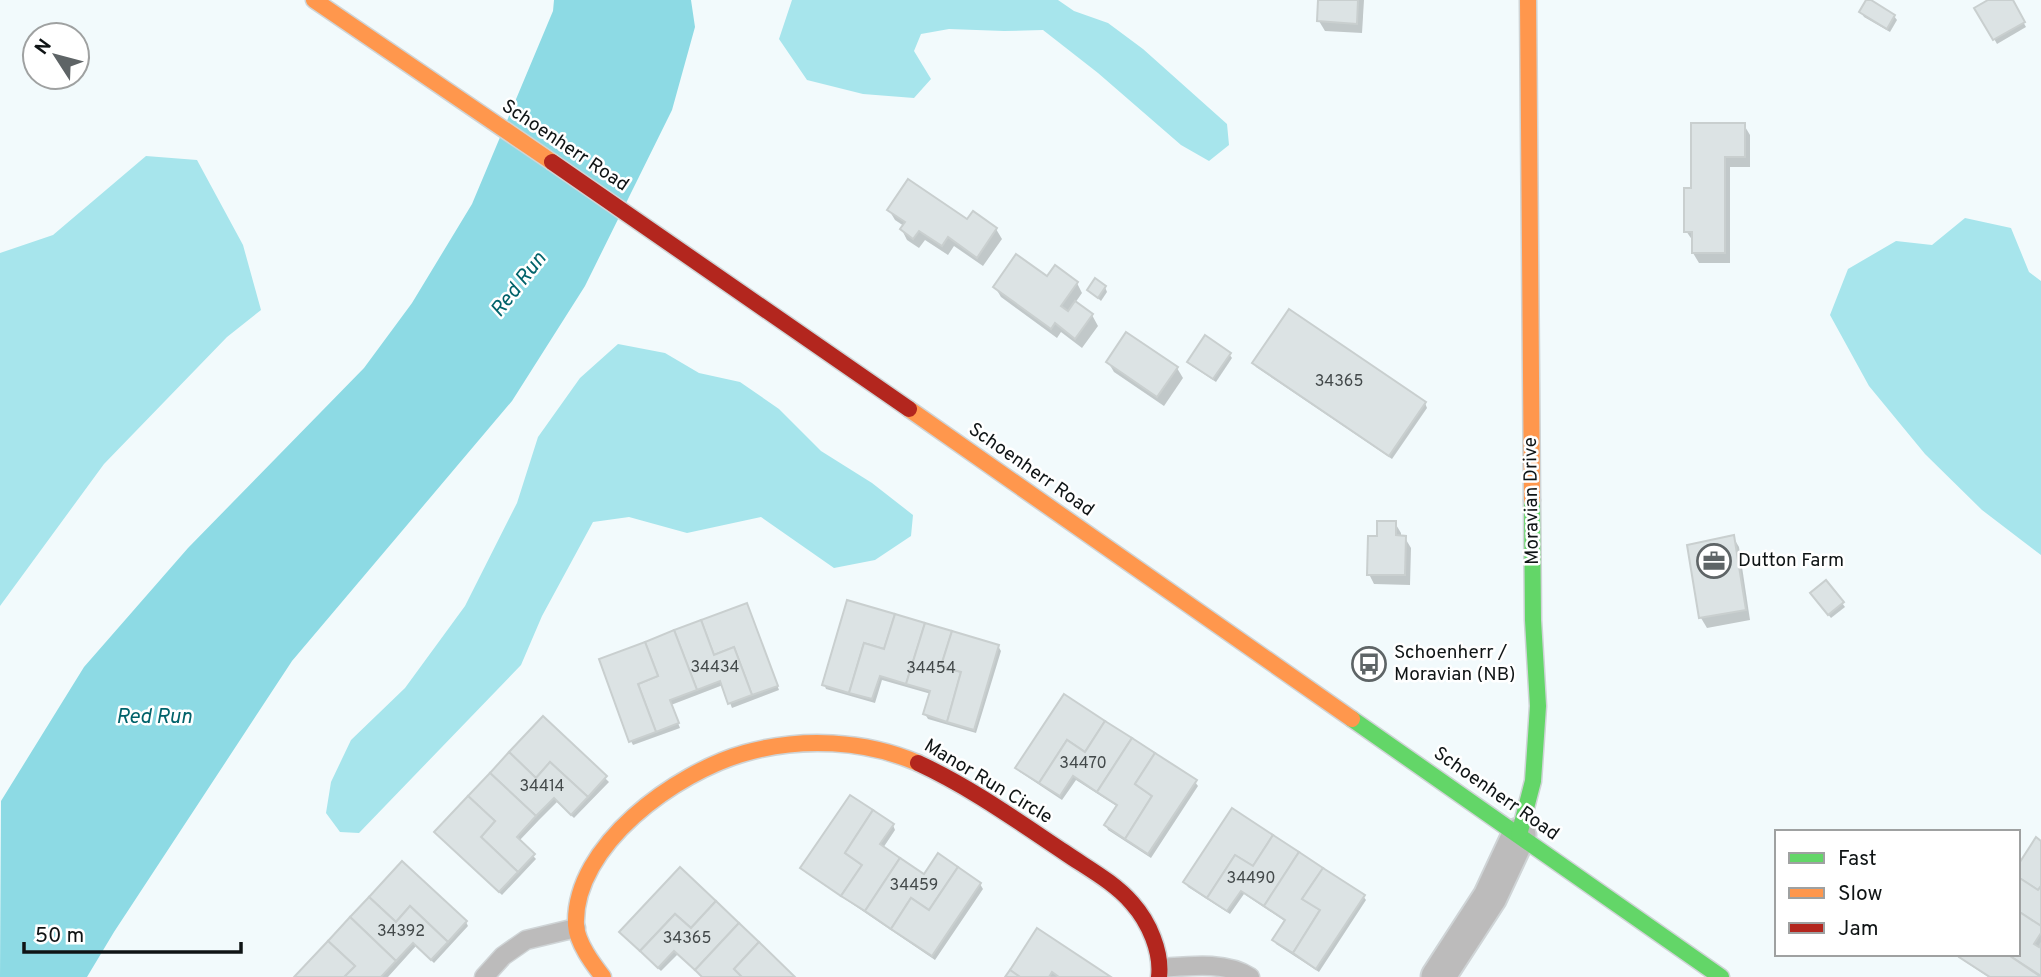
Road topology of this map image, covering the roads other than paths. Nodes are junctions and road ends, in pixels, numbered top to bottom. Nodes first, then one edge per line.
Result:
1 (314, 0) edge
2 (1528, 0) edge
3 (1519, 835) junction
4 (576, 929) junction
5 (1160, 972) edge
6 (484, 977) edge
7 (603, 977) edge
8 (1250, 977) edge
9 (1438, 977) edge
10 (1721, 977) edge

1 - 3 main road, Schoenherr Road
2 - 3 main road, Moravian Drive
3 - 9 street, Moravian Drive
3 - 10 main road, Schoenherr Road
4 - 5 main road, Manor Run Circle
4 - 6 lane
4 - 7 main road
5 - 8 lane

